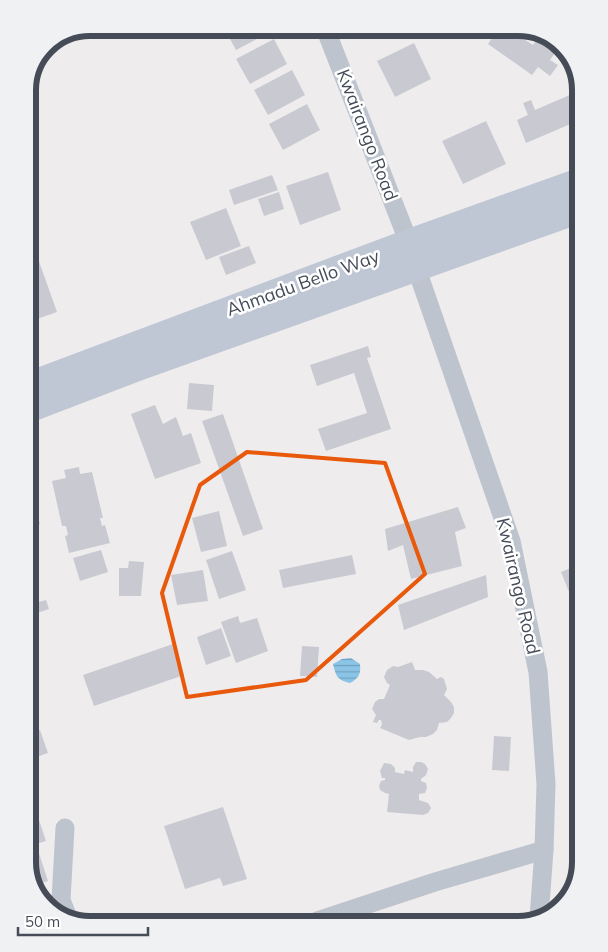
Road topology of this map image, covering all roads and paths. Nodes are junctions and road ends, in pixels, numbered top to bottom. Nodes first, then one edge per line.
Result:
1 (327, 36) edge
2 (572, 185) edge
3 (572, 211) edge
4 (413, 255) junction
5 (36, 383) edge
6 (36, 406) edge
7 (66, 828) dead end
8 (544, 850) junction
9 (54, 903) edge
10 (540, 911) edge
11 (332, 916) edge

1 - 4 street, Kwairango Road
2 - 4 main road, Ahmadu Bello Way
3 - 4 main road, Ahmadu Bello Way
4 - 5 main road, Ahmadu Bello Way
4 - 6 main road, Ahmadu Bello Way
4 - 8 street, Kwairango Road
7 - 9 street
8 - 10 street, Kwairango Road
8 - 11 street

